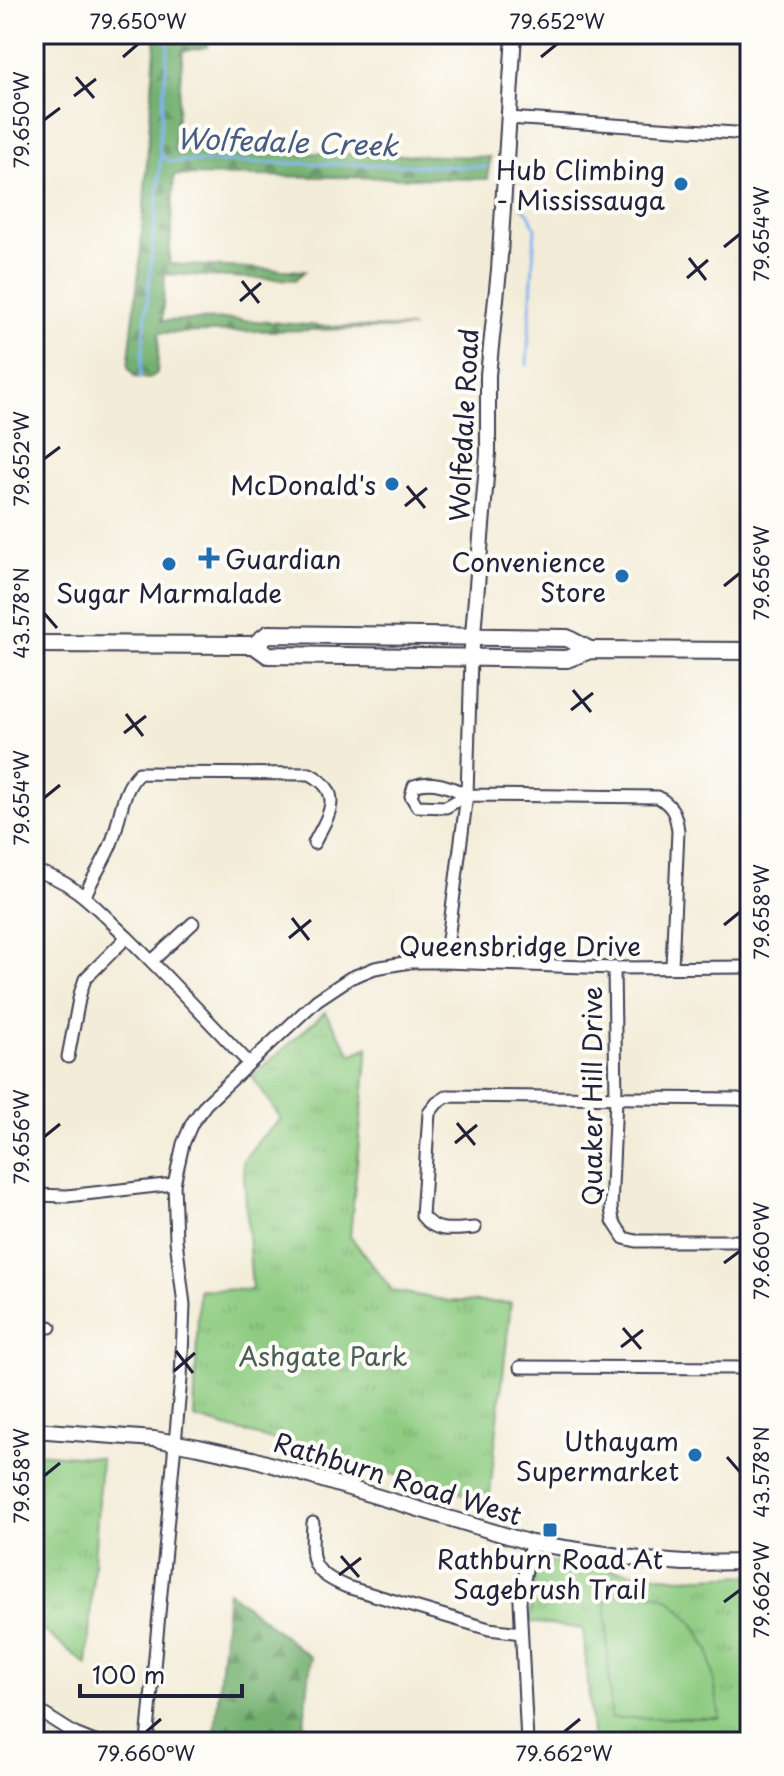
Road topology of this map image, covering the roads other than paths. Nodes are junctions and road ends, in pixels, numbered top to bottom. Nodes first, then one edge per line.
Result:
1 (514, 34) edge
2 (508, 118) junction
3 (750, 134) edge
4 (473, 636) junction
5 (34, 644) edge
6 (254, 645) junction
7 (590, 650) junction
8 (750, 651) edge
9 (471, 658) junction
10 (467, 795) junction
11 (314, 843) dead end
12 (34, 871) edge
13 (85, 896) junction
14 (193, 923) dead end
15 (127, 937) junction
16 (152, 961) junction
17 (445, 962) junction
18 (672, 966) junction
19 (750, 967) edge
20 (614, 968) junction
21 (68, 1057) dead end
22 (248, 1062) junction
23 (616, 1099) junction
24 (750, 1102) edge
25 (174, 1184) junction
26 (34, 1195) edge
27 (475, 1228) dead end
28 (750, 1241) edge
29 (34, 1327) edge
30 (50, 1327) dead end
31 (520, 1367) dead end
32 (750, 1368) edge
33 (34, 1430) edge
34 (175, 1442) junction
35 (313, 1523) dead end
36 (531, 1543) junction
37 (750, 1562) edge
38 (521, 1633) junction
39 (34, 1708) edge
40 (95, 1742) edge
41 (147, 1742) edge
42 (527, 1742) edge

1 - 2 street, Wolfedale Road
2 - 3 street
2 - 4 street, Wolfedale Road
4 - 6 main road
4 - 7 main road
4 - 9 street, Wolfedale Road
5 - 6 main road
6 - 9 main road
7 - 8 main road
7 - 9 main road
9 - 10 street, Wolfedale Road
10 - 17 street, Wolfedale Road
10 - 18 street
11 - 13 street
12 - 13 street
13 - 15 street
14 - 16 street
15 - 16 street
15 - 21 street
16 - 22 street
17 - 20 street, Queensbridge Drive
17 - 22 street, Queensbridge Drive
18 - 19 street, Queensbridge Drive
18 - 20 street, Queensbridge Drive
20 - 23 street, Quaker Hill Drive
22 - 25 street, Queensbridge Drive
23 - 24 street
23 - 27 street
23 - 28 street, Quaker Hill Drive
25 - 26 street
25 - 34 street, Queensbridge Drive
29 - 30 street
31 - 32 street
33 - 34 street, Rathburn Road West
34 - 36 street, Rathburn Road West
34 - 41 street, Queensbridge Drive
35 - 38 street
36 - 37 street, Rathburn Road West
36 - 38 street
38 - 42 street
39 - 40 street

